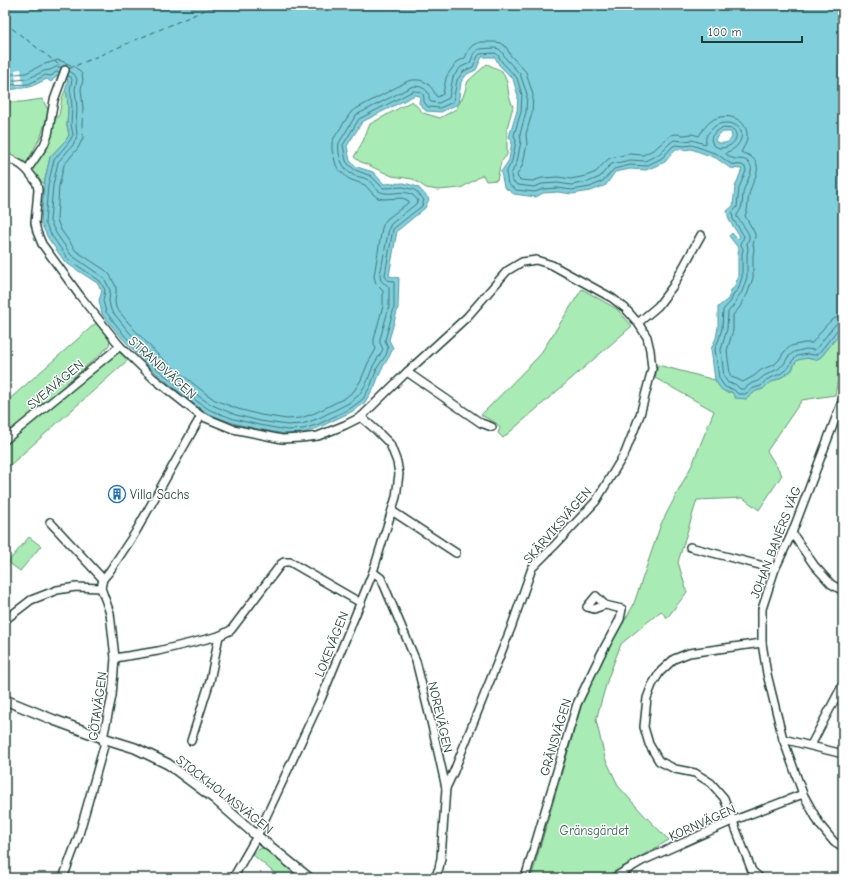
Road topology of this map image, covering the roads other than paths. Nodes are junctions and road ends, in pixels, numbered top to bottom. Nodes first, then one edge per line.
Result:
1 (65, 70) dead end
2 (5, 156) edge
3 (27, 170) junction
4 (701, 234) dead end
5 (638, 323) junction
6 (120, 346) junction
7 (407, 372) junction
8 (843, 399) edge
9 (201, 416) junction
10 (361, 417) junction
11 (492, 428) dead end
12 (5, 440) edge
13 (392, 511) junction
14 (50, 522) dead end
15 (792, 533) junction
16 (690, 547) dead end
17 (456, 552) dead end
18 (775, 569) junction
19 (373, 572) junction
20 (103, 579) junction
21 (101, 588) junction
22 (843, 591) edge
23 (361, 603) junction
24 (605, 605) dead end
25 (5, 620) edge
26 (219, 636) junction
27 (762, 643) junction
28 (115, 658) junction
29 (843, 684) edge
30 (5, 700) edge
31 (104, 738) junction
32 (783, 739) junction
33 (191, 741) dead end
34 (811, 745) junction
35 (843, 754) edge
36 (446, 788) junction
37 (803, 794) junction
38 (732, 821) junction
39 (257, 836) junction
40 (843, 848) edge
41 (752, 871) junction
42 (63, 878) edge
43 (233, 878) edge
44 (309, 878) edge
45 (435, 878) edge
46 (525, 878) edge
47 (613, 878) edge
48 (748, 878) edge
49 (760, 878) edge

1 - 3 street
2 - 3 street, STRANDVÄGEN
3 - 6 street, STRANDVÄGEN
4 - 5 street
5 - 7 street, SKÄRVIKSVÄGEN
5 - 36 street, SKÄRVIKSVÄGEN
6 - 9 street, STRANDVÄGEN
6 - 12 street, SVEAVÄGEN
7 - 10 street, SKÄRVIKSVÄGEN
7 - 11 street
8 - 15 street, JOHAN BANÉRS VÄG
9 - 10 street, STRANDVÄGEN
9 - 20 street
10 - 13 street, LOKEVÄGEN
13 - 17 street
13 - 19 street, LOKEVÄGEN
14 - 20 street
15 - 18 street, JOHAN BANÉRS VÄG
15 - 22 street
16 - 18 street
18 - 27 street, JOHAN BANÉRS VÄG
19 - 23 street, LOKEVÄGEN
19 - 36 street, NOREVÄGEN
20 - 21 street
21 - 25 street
21 - 28 street, GÖTAVÄGEN
23 - 26 street
23 - 39 street, LOKEVÄGEN
24 - 46 street, GRÄNSVÄGEN
26 - 28 street
26 - 33 street
27 - 32 street, JOHAN BANÉRS VÄG
27 - 38 street
28 - 31 street, GÖTAVÄGEN
29 - 34 street
30 - 31 street, STOCKHOLMSVÄGEN
31 - 39 street, STOCKHOLMSVÄGEN
31 - 42 street, GÖTAVÄGEN
32 - 34 street
32 - 37 street, JOHAN BANÉRS VÄG
34 - 35 street
36 - 45 street, NOREVÄGEN
37 - 38 street, KORNVÄGEN
37 - 40 street, JOHAN BANÉRS VÄG
38 - 41 street
38 - 47 street, KORNVÄGEN
39 - 43 street, LOKEVÄGEN
39 - 44 street, STOCKHOLMSVÄGEN
41 - 48 street
41 - 49 street

